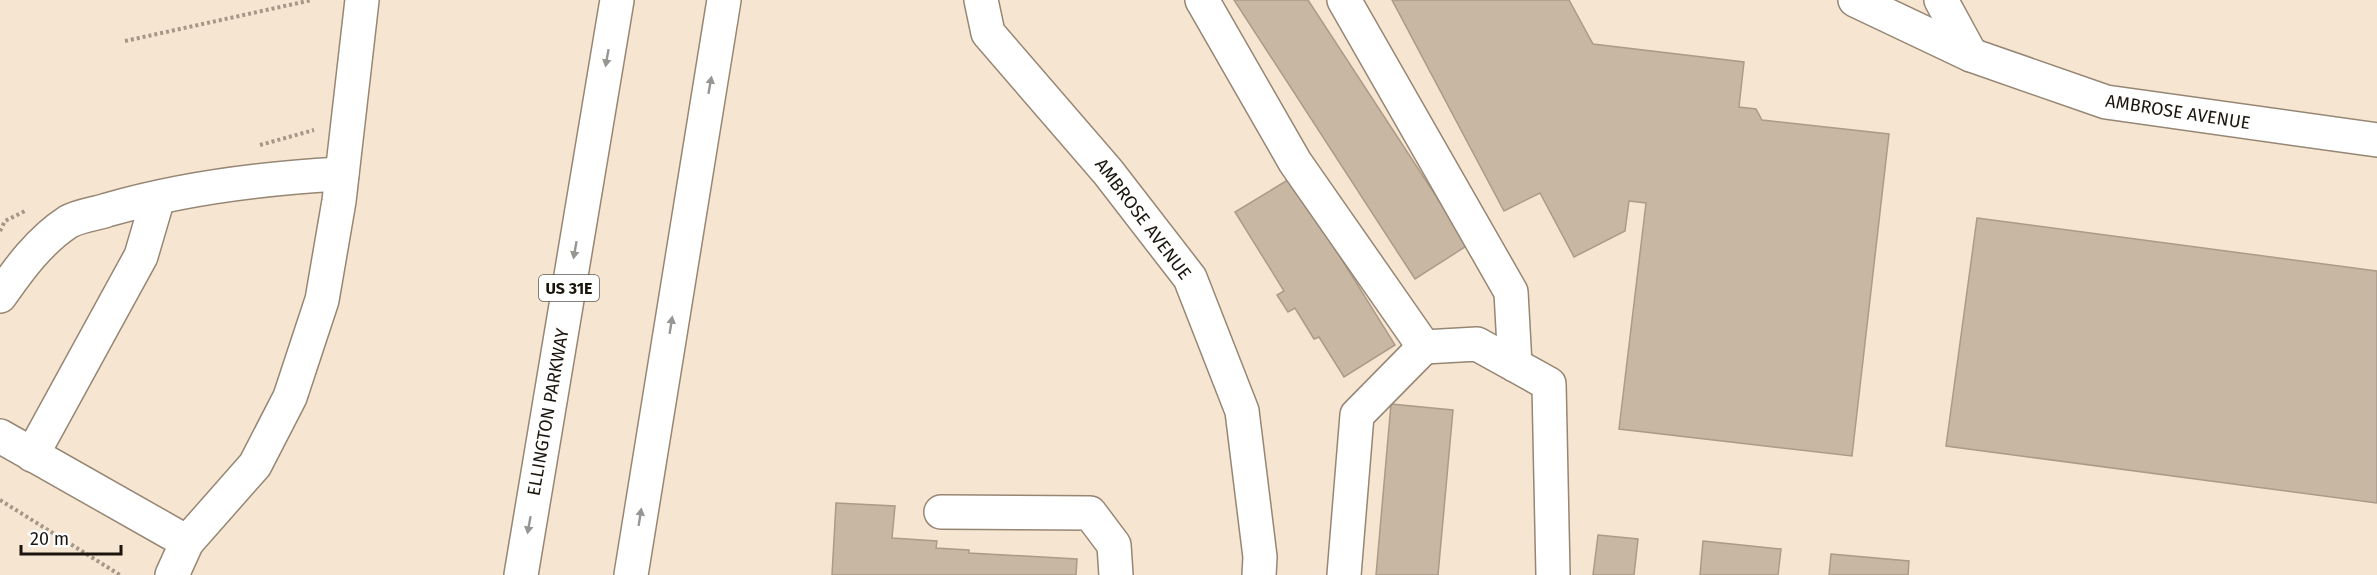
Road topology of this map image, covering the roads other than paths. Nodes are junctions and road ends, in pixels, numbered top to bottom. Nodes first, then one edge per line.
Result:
1 (363, 0) edge
2 (617, 0) edge
3 (724, 0) edge
4 (981, 0) edge
5 (1202, 0) edge
6 (1344, 0) edge
7 (1855, 0) edge
8 (1941, 0) edge
9 (1971, 55) junction
10 (2377, 140) edge
11 (342, 174) junction
12 (158, 198) junction
13 (0, 296) edge
14 (1424, 347) junction
15 (1515, 365) junction
16 (0, 436) edge
17 (32, 455) junction
18 (940, 512) dead end
19 (187, 542) junction
20 (172, 575) edge
21 (521, 575) edge
22 (631, 575) edge
23 (1116, 575) edge
24 (1259, 575) edge
25 (1344, 575) edge
26 (1553, 575) edge

1 - 11 main road
2 -> 21 main road, ELLINGTON PARKWAY / US 31E
22 -> 3 main road
4 - 24 main road, AMBROSE AVENUE
5 - 14 main road
6 - 15 main road
7 - 9 main road, AMBROSE AVENUE
8 - 9 main road
9 - 10 main road, AMBROSE AVENUE
11 - 12 main road
11 - 19 main road
12 - 13 main road
12 - 17 main road
14 - 15 main road
14 - 25 main road
15 - 26 main road
16 - 17 main road
17 - 19 main road
18 - 23 main road
19 - 20 main road

